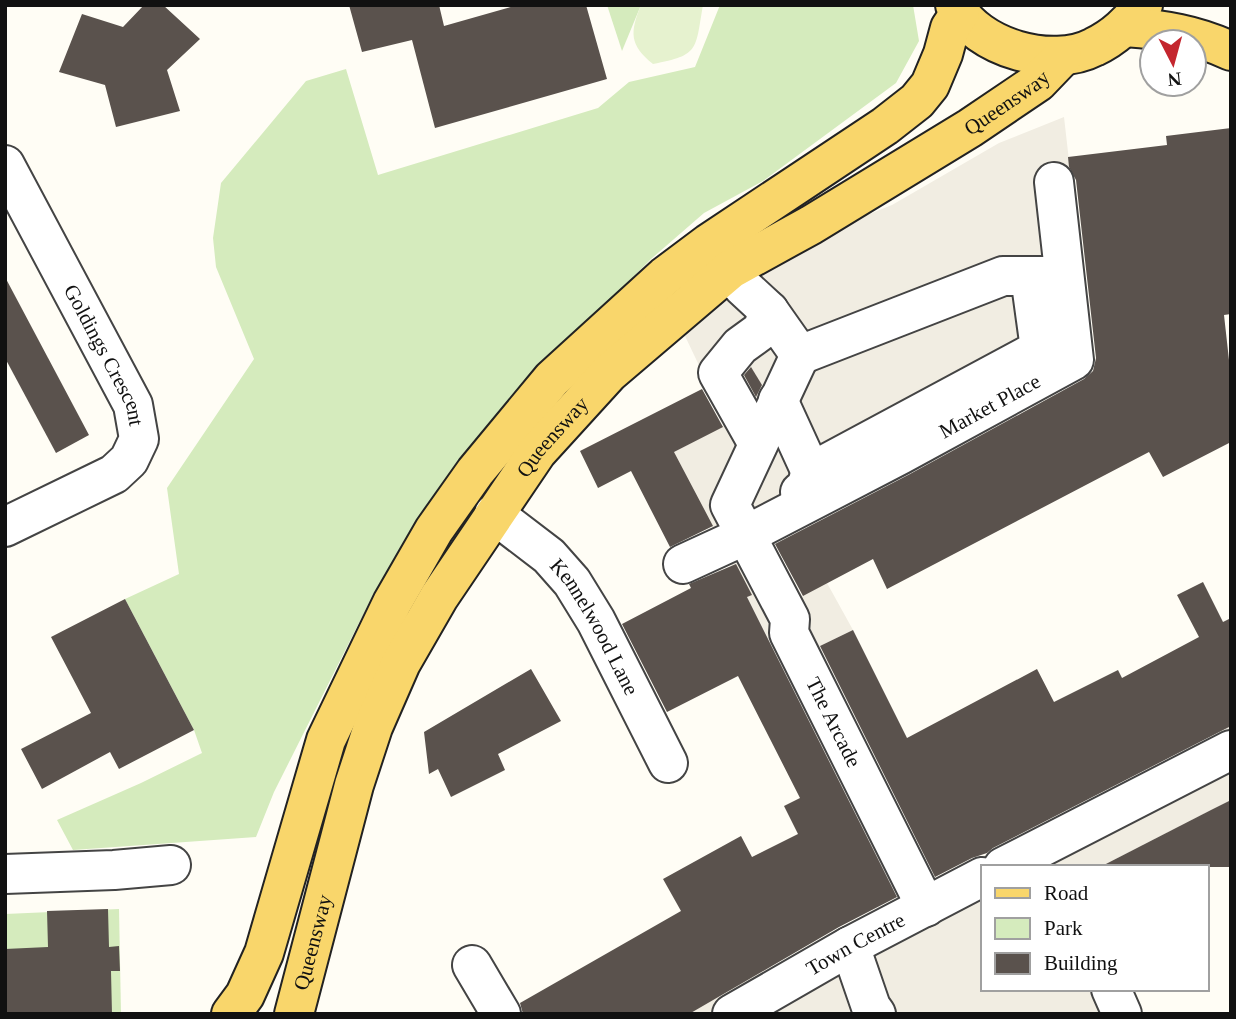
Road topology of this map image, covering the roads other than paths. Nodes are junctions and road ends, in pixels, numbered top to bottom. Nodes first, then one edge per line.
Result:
1 (957, 9) edge
2 (1134, 16) edge
3 (1231, 51) edge
4 (1062, 57) junction
5 (5, 166) edge
6 (1054, 182) dead end
7 (1059, 275) junction
8 (800, 355) junction
9 (778, 400) junction
10 (977, 414) junction
11 (932, 415) junction
12 (758, 444) junction
13 (900, 455) junction
14 (811, 472) junction
15 (494, 514) junction
16 (5, 527) edge
17 (745, 533) junction
18 (683, 565) dead end
19 (1231, 750) edge
20 (668, 763) dead end
21 (1046, 857) edge
22 (172, 865) dead end
23 (1012, 865) edge
24 (5, 874) edge
25 (981, 878) edge
26 (926, 907) junction
27 (850, 946) junction
28 (472, 965) dead end
29 (1112, 991) edge
30 (230, 1014) edge
31 (294, 1014) edge
32 (501, 1014) edge
33 (732, 1014) edge
34 (876, 1014) edge
35 (1122, 1014) edge

1 - 4 main road
1 - 30 main road, Queensway
2 - 3 main road
2 - 4 main road
4 - 15 main road, Queensway
5 - 16 street, Goldings Crescent
6 - 7 street, Market Place
7 - 8 street
7 - 10 street, Market Place
7 - 11 street
8 - 9 street
8 - 12 street
9 - 12 street
9 - 14 street
10 - 11 street
10 - 13 street, Market Place
11 - 13 street
11 - 14 street
12 - 17 street, The Arcade
13 - 17 street, Market Place
14 - 17 street
15 - 20 street, Kennelwood Lane
15 - 31 main road, Queensway
17 - 18 street
17 - 26 street, The Arcade
19 - 21 street
21 - 23 street
22 - 24 street
25 - 26 street, Town Centre
26 - 27 street, Town Centre
27 - 33 street, Town Centre
27 - 34 street
28 - 32 street
29 - 35 street

